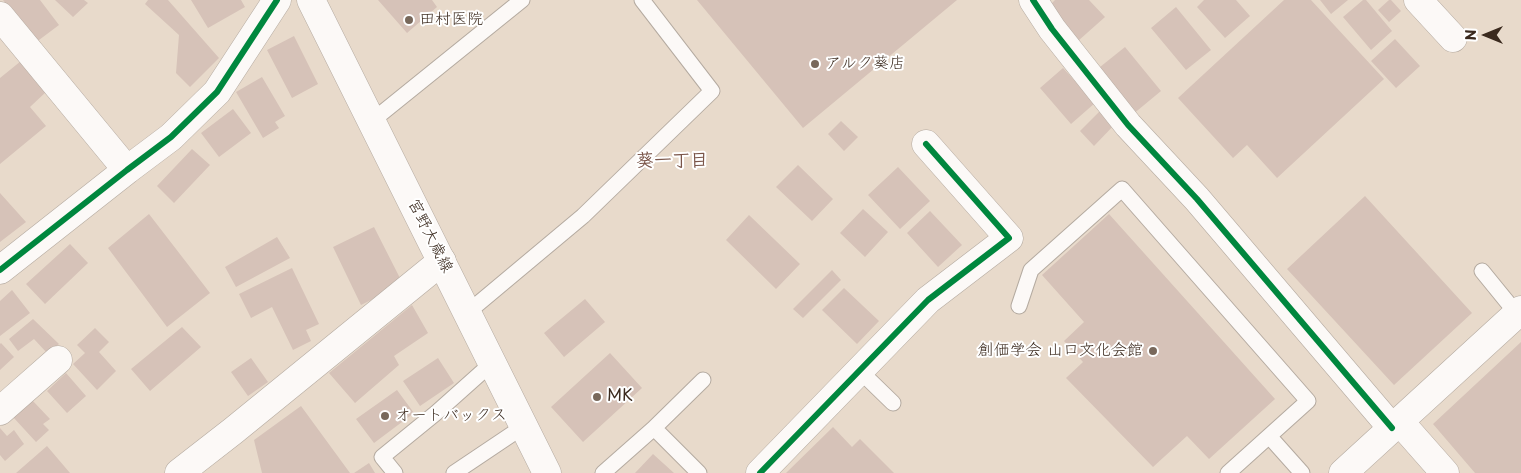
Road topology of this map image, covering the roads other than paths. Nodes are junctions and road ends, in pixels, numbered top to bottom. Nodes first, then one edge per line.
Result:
1 (277, 0) edge
2 (311, 0) edge
3 (522, 0) edge
4 (642, 0) edge
5 (1033, 0) edge
6 (1418, 0) edge
7 (0, 16) edge
8 (1453, 38) dead end
9 (372, 121) junction
10 (926, 144) dead end
11 (127, 170) junction
12 (442, 261) junction
13 (0, 270) edge
14 (1482, 270) dead end
15 (1019, 306) dead end
16 (1519, 312) edge
17 (468, 313) junction
18 (58, 360) dead end
19 (492, 363) junction
20 (859, 370) junction
21 (703, 380) dead end
22 (893, 403) dead end
23 (0, 411) edge
24 (1396, 425) junction
25 (524, 426) junction
26 (654, 428) junction
27 (1268, 436) junction
28 (461, 471) edge
29 (178, 473) edge
30 (395, 473) edge
31 (547, 473) edge
32 (603, 473) edge
33 (699, 473) edge
34 (760, 473) edge
35 (1228, 473) edge
36 (1302, 473) edge
37 (1343, 473) edge
38 (1446, 473) edge

1 - 11 street
2 - 9 street, 宮野大歳線
3 - 9 lane
4 - 17 lane
5 - 24 street
6 - 8 street
7 - 11 street
9 - 12 street, 宮野大歳線
10 - 20 street
11 - 13 street
12 - 17 street, 宮野大歳線
12 - 29 street
14 - 16 lane
15 - 27 lane
16 - 24 street
17 - 19 street, 宮野大歳線
18 - 23 street
19 - 25 street, 宮野大歳線
19 - 30 lane
20 - 22 lane
20 - 34 street
21 - 26 lane
24 - 37 street
24 - 38 street
25 - 28 lane
25 - 31 street, 宮野大歳線
26 - 32 lane
26 - 33 lane
27 - 35 lane
27 - 36 lane

